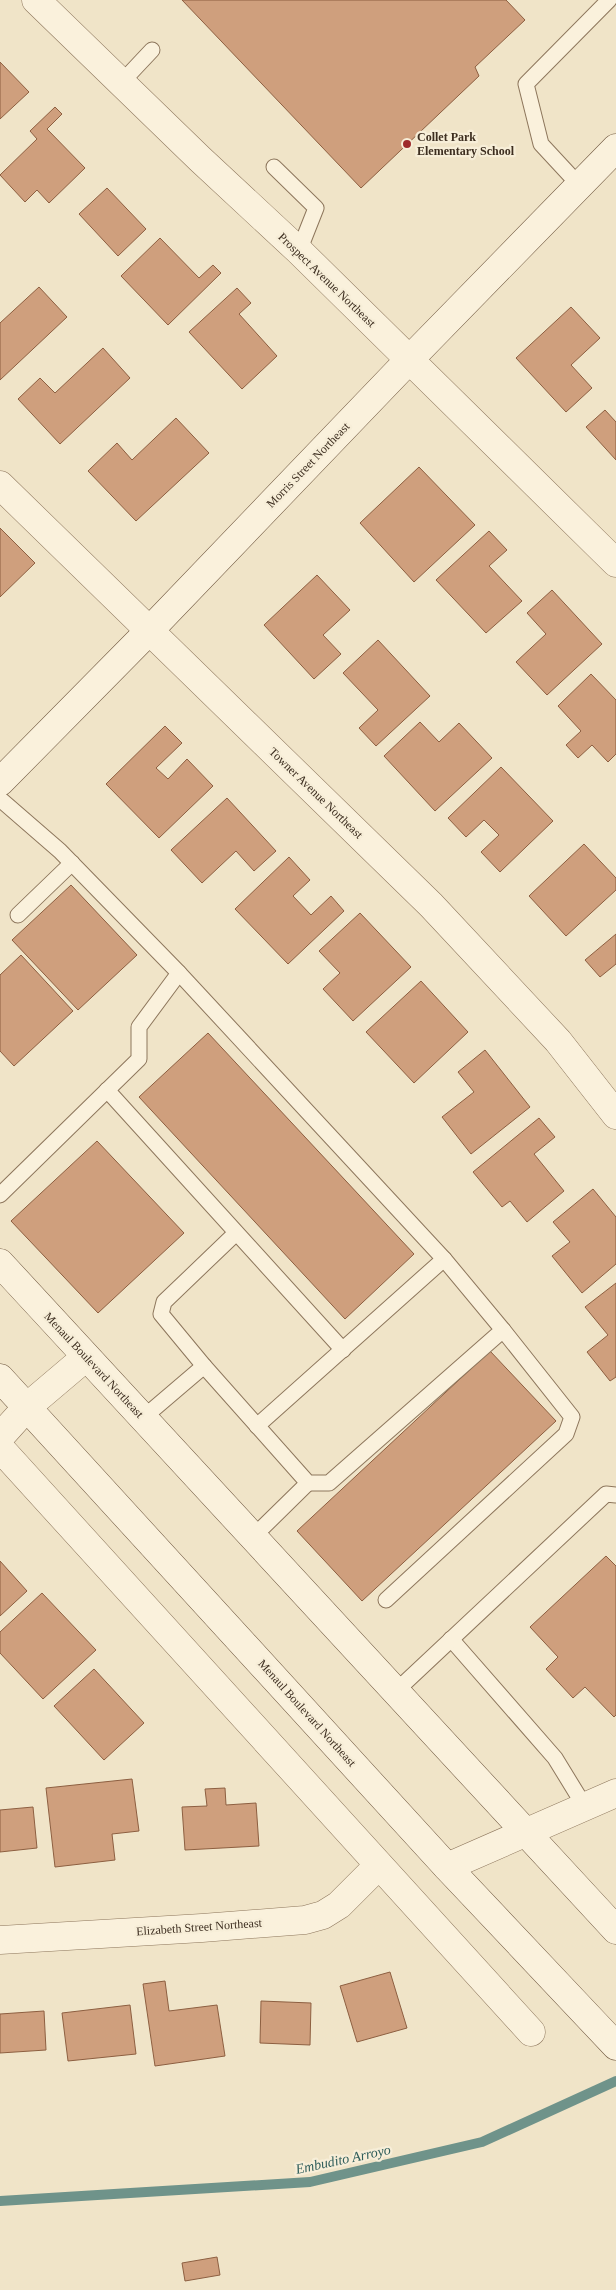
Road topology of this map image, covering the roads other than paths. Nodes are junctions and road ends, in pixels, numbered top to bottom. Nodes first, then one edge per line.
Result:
1 (609, 0) edge
2 (44, 3) edge
3 (152, 50) dead end
4 (121, 83) junction
5 (616, 148) edge
6 (274, 167) dead end
7 (579, 185) junction
8 (299, 251) junction
9 (408, 361) junction
10 (0, 485) edge
11 (616, 563) edge
12 (150, 631) junction
13 (0, 782) edge
14 (0, 798) edge
15 (72, 863) junction
16 (18, 915) dead end
17 (179, 974) junction
18 (107, 1090) junction
19 (616, 1115) edge
20 (0, 1195) edge
21 (236, 1233) junction
22 (444, 1260) junction
23 (0, 1263) edge
24 (502, 1330) junction
25 (343, 1350) junction
26 (86, 1357) junction
27 (204, 1366) junction
28 (0, 1378) edge
29 (27, 1406) junction
30 (143, 1418) junction
31 (257, 1426) junction
32 (0, 1437) edge
33 (0, 1448) edge
34 (308, 1483) junction
35 (616, 1495) edge
36 (253, 1537) junction
37 (386, 1600) dead end
38 (451, 1639) junction
39 (395, 1692) junction
40 (616, 1793) edge
41 (585, 1807) junction
42 (526, 1833) junction
43 (378, 1866) junction
44 (447, 1867) junction
45 (616, 1930) edge
46 (0, 1940) edge
47 (531, 2032) dead end
48 (616, 2046) edge

1 - 7 lane
2 - 4 street, Prospect Avenue Northeast
3 - 4 lane
4 - 8 street, Prospect Avenue Northeast
5 - 7 street, Morris Street Northeast
6 - 8 lane
7 - 9 street, Morris Street Northeast
8 - 9 street, Prospect Avenue Northeast
9 - 11 street, Prospect Avenue Northeast
9 - 12 street, Morris Street Northeast
10 - 12 street, Towner Avenue Northeast
12 - 13 street, Morris Street Northeast
12 - 19 street, Towner Avenue Northeast
14 - 15 lane
15 - 16 lane
15 - 17 lane
17 - 18 lane
17 - 22 lane
18 - 20 lane
18 - 21 lane
21 - 25 lane
21 - 27 lane
22 - 24 lane
22 - 25 lane
23 - 26 street, Menaul Boulevard Northeast
24 - 34 lane
24 - 37 lane
25 - 31 lane
26 - 29 street
26 - 30 street, Menaul Boulevard Northeast
27 - 30 lane
27 - 31 lane
28 - 29 street, Menaul Boulevard Northeast
29 - 32 street
29 - 44 street, Menaul Boulevard Northeast
30 - 36 street, Menaul Boulevard Northeast
31 - 34 lane
33 - 43 street
34 - 36 lane
35 - 38 lane
36 - 39 street, Menaul Boulevard Northeast
38 - 39 lane
38 - 41 lane
39 - 42 street, Menaul Boulevard Northeast
40 - 41 street
41 - 42 street
42 - 44 street
42 - 45 street, Menaul Boulevard Northeast
43 - 46 street, Elizabeth Street Northeast
43 - 47 street
44 - 48 street, Menaul Boulevard Northeast

